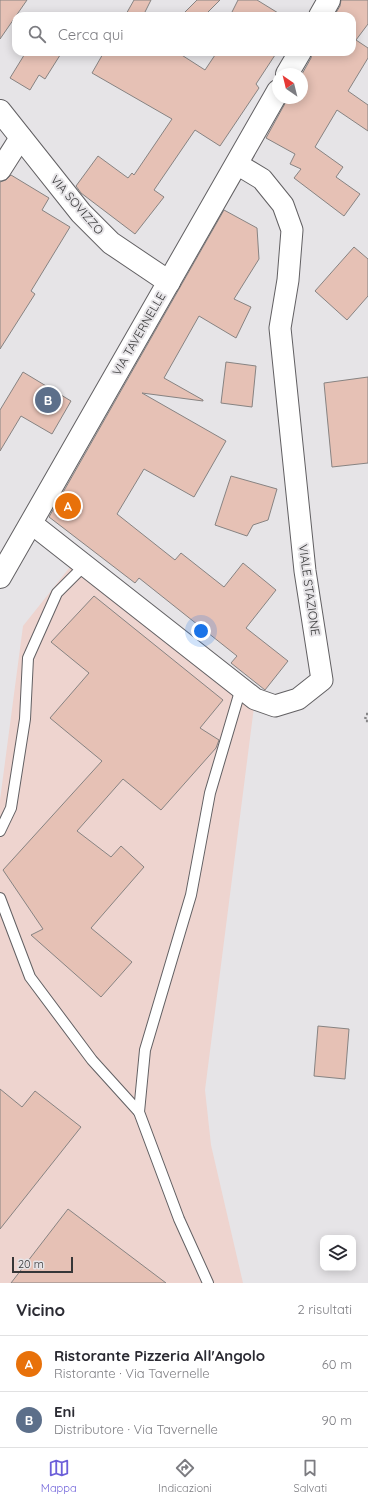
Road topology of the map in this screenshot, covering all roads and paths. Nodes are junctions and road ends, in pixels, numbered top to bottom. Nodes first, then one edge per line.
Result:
1 (329, 0) edge
2 (322, 12) edge
3 (298, 56) edge
4 (291, 68) edge
5 (272, 102) edge
6 (0, 111) edge
7 (21, 137) junction
8 (237, 164) junction
9 (0, 170) edge
10 (169, 282) junction
11 (28, 528) junction
12 (0, 559) edge
13 (85, 565) junction
14 (0, 577) edge
15 (241, 688) junction
16 (368, 714) edge
17 (368, 721) edge
18 (0, 830) edge
19 (0, 898) edge
20 (139, 1112) junction
21 (208, 1283) edge

1 - 2 main road
3 - 4 main road
5 - 8 main road, VIA TAVERNELLE
6 - 7 main road, VIA SOVIZZO
7 - 9 street
7 - 10 main road, VIA SOVIZZO
8 - 10 main road, VIA TAVERNELLE
8 - 15 street, VIALE STAZIONE
10 - 11 main road, VIA TAVERNELLE
11 - 12 main road
11 - 13 street, VIALE STAZIONE
11 - 14 main road, VIA TAVERNELLE
13 - 15 street, VIALE STAZIONE
13 - 18 lane
15 - 20 lane
16 - 17 path
19 - 20 lane
20 - 21 lane

